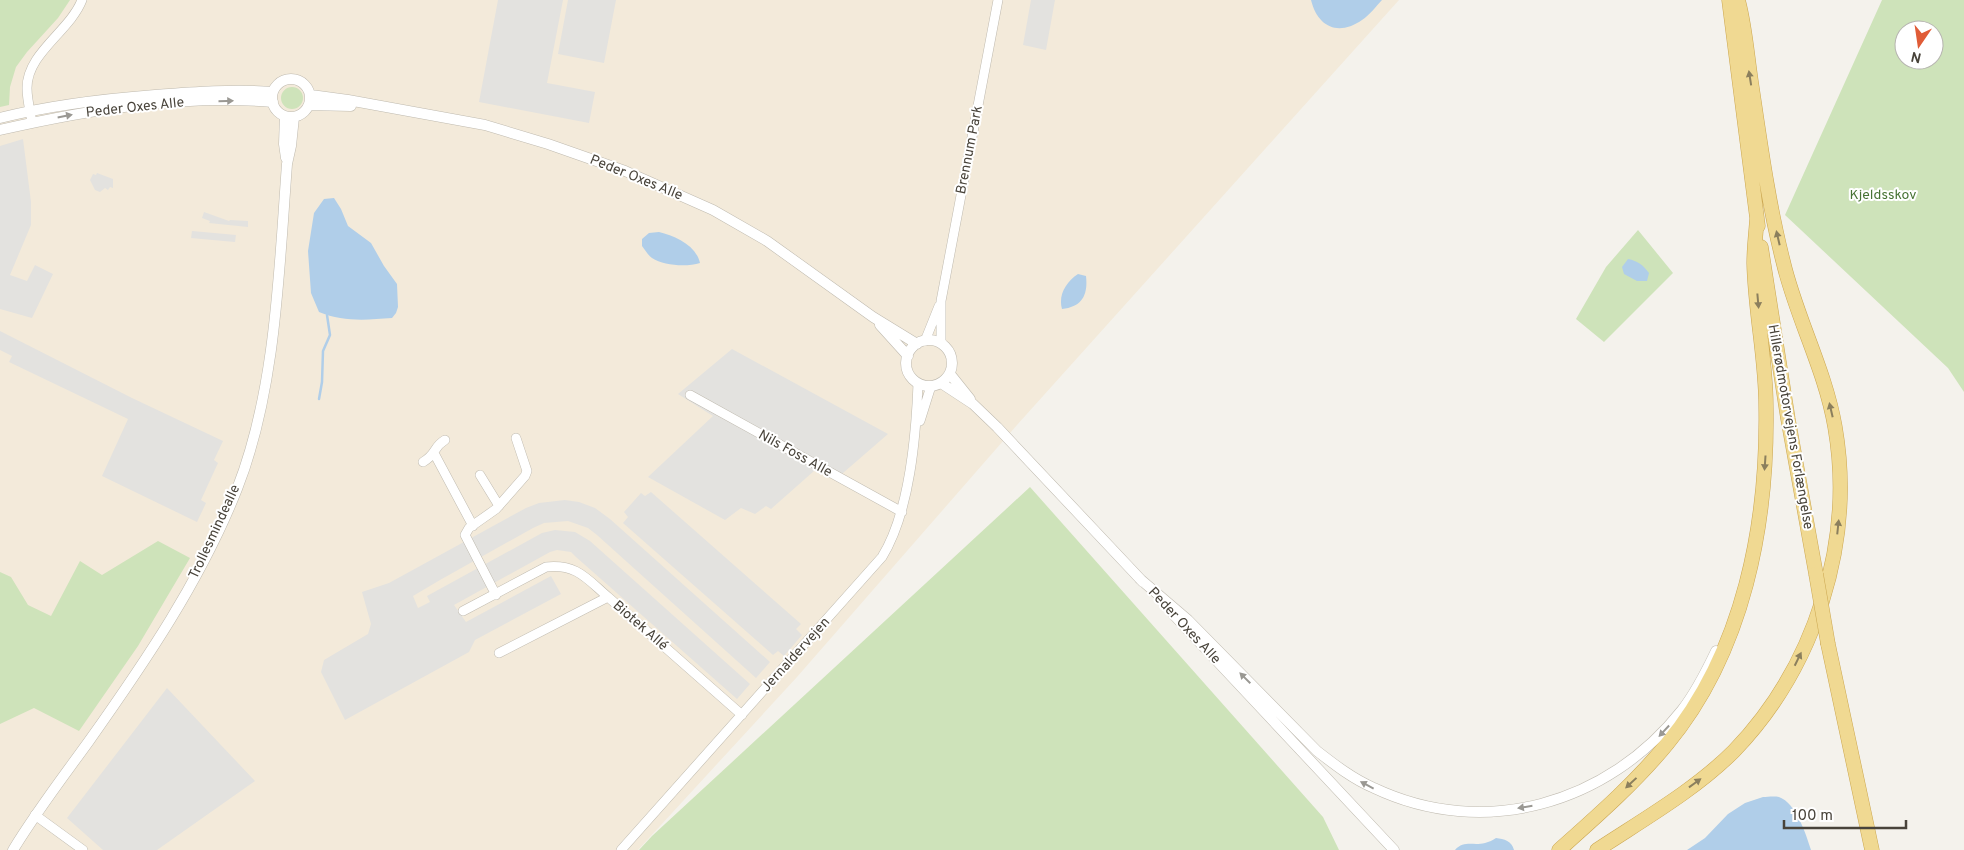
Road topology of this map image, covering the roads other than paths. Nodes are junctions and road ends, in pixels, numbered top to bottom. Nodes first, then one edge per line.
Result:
1 (82, 0) edge
2 (998, 0) edge
3 (1729, 0) edge
4 (1738, 0) edge
5 (273, 97) junction
6 (310, 100) junction
7 (30, 110) junction
8 (290, 116) junction
9 (0, 118) edge
10 (32, 122) junction
11 (0, 130) edge
12 (1757, 218) junction
13 (941, 301) junction
14 (873, 317) junction
15 (921, 342) junction
16 (941, 343) junction
17 (908, 356) junction
18 (950, 374) junction
19 (918, 384) junction
20 (936, 385) junction
21 (690, 395) dead end
22 (973, 404) junction
23 (916, 431) junction
24 (516, 438) dead end
25 (445, 440) dead end
26 (434, 453) junction
27 (423, 462) dead end
28 (480, 475) dead end
29 (1763, 495) junction
30 (499, 506) junction
31 (902, 512) junction
32 (473, 526) junction
33 (1140, 578) junction
34 (496, 595) junction
35 (608, 597) junction
36 (463, 611) dead end
37 (499, 653) dead end
38 (742, 714) junction
39 (34, 815) junction
40 (13, 850) edge
41 (83, 850) edge
42 (621, 850) edge
43 (1394, 850) edge
44 (1559, 850) edge
45 (1598, 850) edge
46 (1872, 850) edge

1 - 7 street
2 - 13 street, Brennum Park
3 - 12 highway, Hillerødmotorvejens Forlængelse
45 -> 4 highway
5 - 6 street
5 - 7 street, Peder Oxes Alle
5 - 8 street
10 -> 5 street, Peder Oxes Alle
6 - 8 street
6 - 14 street, Peder Oxes Alle
7 - 9 street, Peder Oxes Alle
7 - 10 street
8 - 39 street, Trollesmindealle
10 - 11 street, Peder Oxes Alle
12 -> 29 highway
12 - 46 highway, Hillerødmotorvejens Forlængelse, bridge
13 - 15 street, Brennum Park
13 - 16 street, Brennum Park
14 - 15 street, Peder Oxes Alle
14 - 17 street, Peder Oxes Alle
15 - 16 street
15 - 17 street
16 - 18 street
17 - 19 street
18 - 20 street
18 - 22 street, Peder Oxes Alle
19 - 20 street
19 - 23 street, Jernaldervejen
20 - 22 street, Peder Oxes Alle
20 - 23 street, Jernaldervejen
21 - 31 street, Nils Foss Alle
22 - 33 street, Peder Oxes Alle
23 - 31 street, Jernaldervejen
24 - 30 street
25 - 26 street
26 - 27 street
26 - 32 street
28 - 30 street
29 -> 33 street
29 -> 44 highway
30 - 32 street
31 - 38 street, Jernaldervejen
32 - 34 street
33 - 43 street, Peder Oxes Alle
34 - 35 street
34 - 36 street
35 - 37 street, Biotek Allé
35 - 38 street, Biotek Allé
38 - 42 street, Jernaldervejen
39 - 40 street, Trollesmindealle
39 - 41 street

